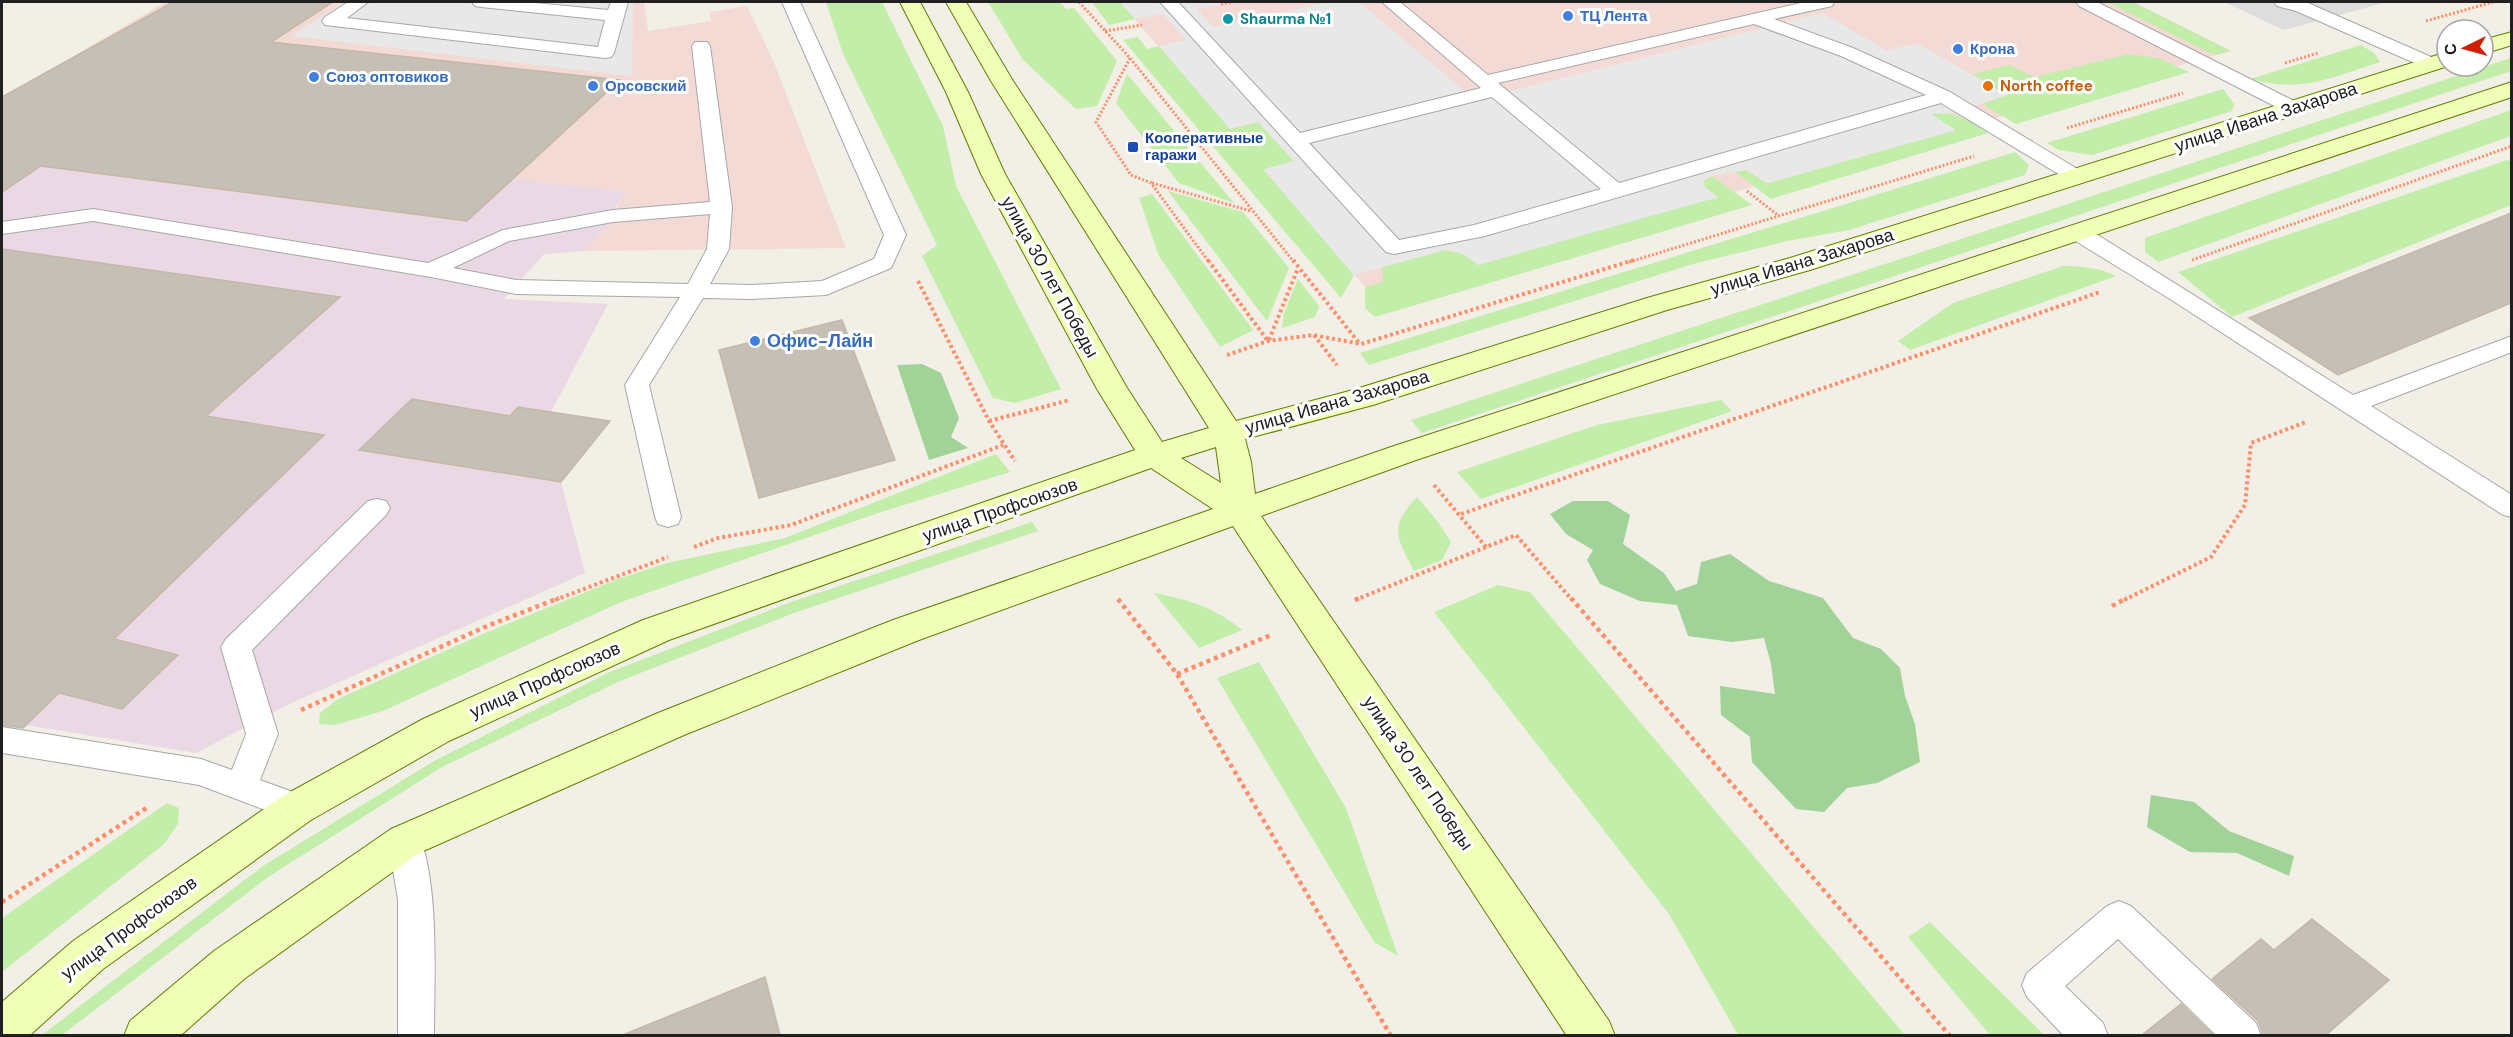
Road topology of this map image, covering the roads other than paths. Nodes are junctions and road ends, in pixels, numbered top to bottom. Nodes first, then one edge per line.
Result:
1 (359, 2) edge
2 (481, 2) edge
3 (791, 2) edge
4 (910, 2) edge
5 (957, 2) edge
6 (1169, 2) edge
7 (1390, 2) edge
8 (1826, 2) edge
9 (2085, 2) edge
10 (2283, 2) edge
11 (2322, 2) edge
12 (2302, 7) junction
13 (617, 9) edge
14 (1755, 18) junction
15 (2511, 38) edge
16 (2495, 43) edge
17 (701, 46) dead end
18 (2435, 60) edge
19 (2435, 62) edge
20 (1490, 85) junction
21 (2511, 89) edge
22 (1943, 96) junction
23 (2293, 108) junction
24 (1296, 140) junction
25 (2077, 177) junction
26 (1616, 191) junction
27 (721, 207) junction
28 (2, 228) edge
29 (2077, 232) junction
30 (431, 270) junction
31 (696, 290) junction
32 (2511, 343) edge
33 (2351, 405) junction
34 (1228, 433) junction
35 (1154, 455) junction
36 (377, 508) dead end
37 (2511, 508) edge
38 (1240, 511) junction
39 (668, 517) dead end
40 (2, 740) edge
41 (241, 788) junction
42 (297, 808) junction
43 (405, 841) junction
44 (2, 1030) edge
45 (146, 1035) edge
46 (416, 1035) edge
47 (1593, 1035) edge
48 (2090, 1035) edge
49 (2243, 1035) edge

1 - 13 lane
2 - 13 lane
3 - 31 lane
4 - 35 main road, улица 30 лет Победы
5 - 34 main road, улица 30 лет Победы
6 - 24 lane
7 - 20 lane
8 - 14 lane
9 - 23 lane
10 - 12 lane
11 - 12 lane
12 - 18 lane
14 - 20 lane
14 - 22 lane
15 - 16 main road
17 - 27 lane
19 - 23 main road, улица Ивана Захарова
20 - 24 lane
20 - 26 lane
21 - 29 main road
22 - 25 lane
22 - 26 lane
23 - 25 main road, улица Ивана Захарова
24 - 26 lane
25 - 34 main road, улица Ивана Захарова
27 - 30 lane
27 - 31 lane
28 - 30 lane
29 - 33 lane
29 - 38 main road
30 - 31 lane
31 - 39 lane
32 - 33 lane
33 - 37 lane
34 - 35 main road, улица Ивана Захарова
34 - 38 main road, улица 30 лет Победы
35 - 38 main road, улица 30 лет Победы
35 - 42 main road, улица Профсоюзов
36 - 41 lane
38 - 43 main road
38 - 47 main road, улица 30 лет Победы
40 - 41 lane
41 - 42 lane
42 - 44 main road, улица Профсоюзов
43 - 45 main road
43 - 46 lane
48 - 49 lane

